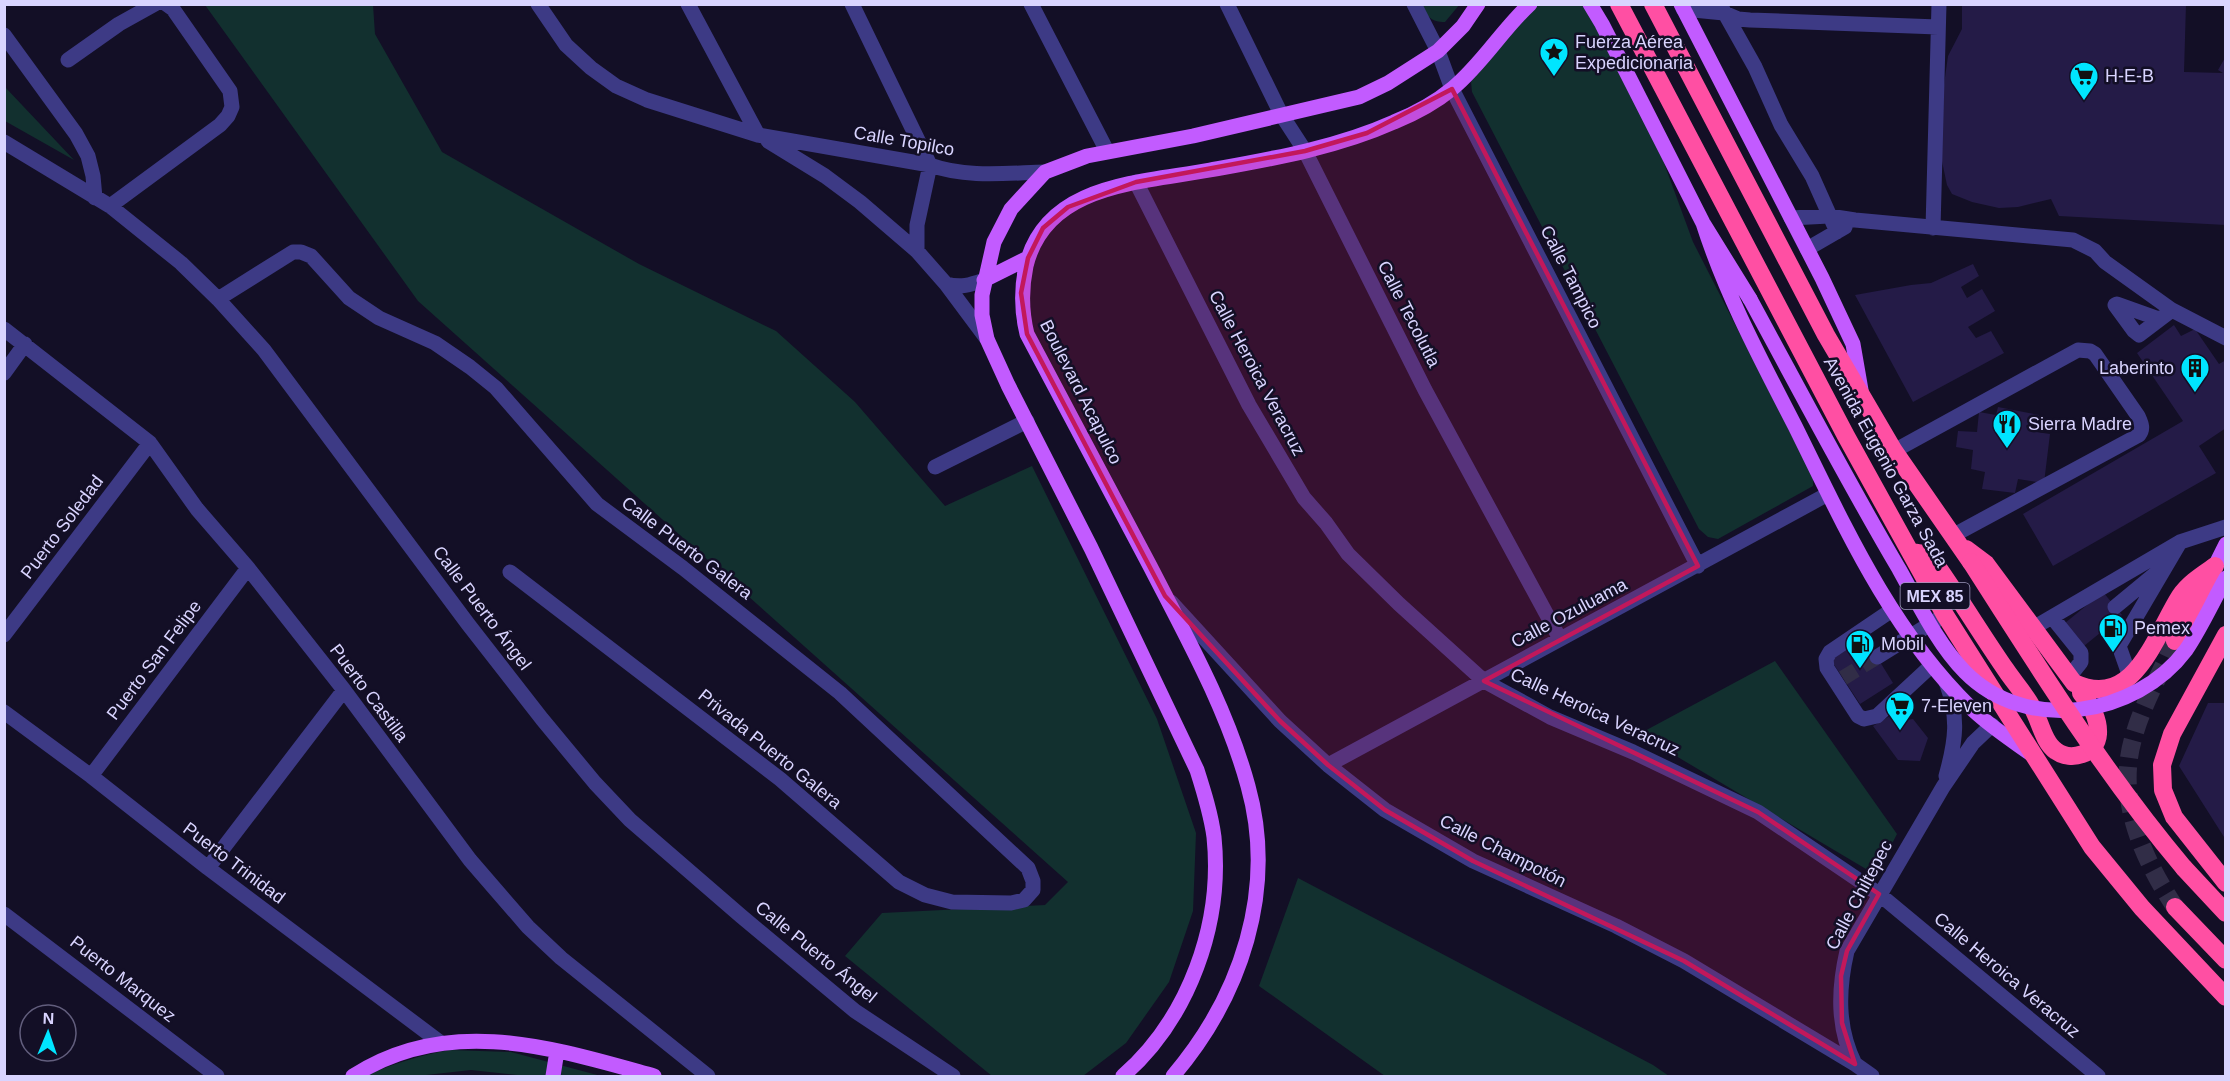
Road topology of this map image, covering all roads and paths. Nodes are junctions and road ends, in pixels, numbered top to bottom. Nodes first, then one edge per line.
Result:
1 (155, 4) edge
2 (166, 4) edge
3 (538, 4) edge
4 (688, 4) edge
5 (852, 4) edge
6 (1031, 4) edge
7 (1227, 4) edge
8 (1414, 4) edge
9 (1530, 4) edge
10 (1590, 4) edge
11 (1611, 4) edge
12 (1619, 4) edge
13 (1653, 4) edge
14 (1939, 4) edge
15 (1476, 6) edge
16 (1682, 7) edge
17 (1723, 9) edge
18 (1602, 24) junction
19 (1938, 27) junction
20 (4, 35) edge
21 (1438, 51) junction
22 (68, 60) dead end
23 (1452, 89) junction
24 (1281, 114) junction
25 (758, 135) junction
26 (4, 142) edge
27 (1107, 151) junction
28 (1305, 151) junction
29 (930, 165) junction
30 (1045, 172) junction
31 (1136, 182) junction
32 (95, 198) junction
33 (110, 206) junction
34 (1829, 216) junction
35 (1791, 218) junction
36 (1855, 220) junction
37 (1703, 223) junction
38 (1934, 228) junction
39 (1837, 232) junction
40 (1807, 249) junction
41 (917, 251) junction
42 (1028, 258) junction
43 (984, 280) junction
44 (946, 284) junction
45 (219, 298) junction
46 (4, 328) edge
47 (2226, 338) edge
48 (987, 339) junction
49 (25, 344) junction
50 (4, 373) edge
51 (1863, 399) junction
52 (1027, 421) junction
53 (150, 443) junction
54 (1894, 451) junction
55 (935, 467) dead end
56 (1828, 494) junction
57 (2226, 527) edge
58 (1958, 541) junction
59 (2180, 542) junction
60 (2226, 543) edge
61 (1911, 552) junction
62 (1698, 566) junction
63 (2166, 566) junction
64 (248, 568) junction
65 (510, 572) dead end
66 (2220, 572) edge
67 (1165, 596) junction
68 (2115, 607) dead end
69 (1892, 610) junction
70 (1946, 615) junction
71 (2052, 617) junction
72 (2111, 624) dead end
73 (2033, 628) junction
74 (4, 635) edge
75 (2226, 635) edge
76 (1910, 638) junction
77 (1560, 639) junction
78 (2175, 641) tunnel mouth
79 (2119, 646) junction
80 (1877, 657) tunnel mouth
81 (1931, 666) junction
82 (2130, 677) junction
83 (2072, 680) junction
84 (1484, 681) junction
85 (1946, 682) junction
86 (344, 690) junction
87 (4, 712) edge
88 (1992, 725) junction
89 (2033, 756) junction
90 (1328, 765) junction
91 (91, 776) junction
92 (1943, 787) junction
93 (208, 868) junction
94 (2226, 883) edge
95 (1879, 894) junction
96 (1024, 900) joint
97 (2175, 907) tunnel mouth
98 (2226, 913) edge
99 (4, 914) edge
100 (2226, 960) edge
101 (2226, 997) edge
102 (441, 1043) junction
103 (557, 1051) junction
104 (1855, 1064) junction
105 (356, 1075) edge
106 (217, 1077) edge
107 (553, 1077) edge
108 (654, 1077) edge
109 (708, 1077) edge
110 (953, 1077) edge
111 (1123, 1077) edge
112 (1173, 1077) edge
113 (1872, 1077) edge
114 (2098, 1077) edge

1 - 22 street
2 - 33 street
3 - 25 street, Calle Topilco
4 - 25 street
5 - 29 street
6 - 27 street
7 - 24 street, Calle Tecolutla
8 - 21 street, Calle Tampico
9 - 23 main road, Boulevard Acapulco
10 - 18 main road
11 - 18 main road
12 - 61 highway, Avenida Eugenio Garza Sada / MEX 85
13 - 51 highway, Avenida Eugenio Garza Sada / MEX 85
14 - 19 street
15 - 21 main road
16 - 17 street
16 - 35 main road
17 - 19 street
17 - 34 street
18 - 37 main road
19 - 38 street
20 - 32 street
21 - 23 street, Calle Tampico
21 - 24 main road
23 - 28 main road, Boulevard Acapulco
23 - 62 street, Calle Tampico
24 - 27 main road
24 - 28 street, Calle Tecolutla
25 - 29 street, Calle Topilco
25 - 41 street, Calle Topilco
26 - 32 street, Calle Puerto Ángel
27 - 30 main road
28 - 31 main road, Boulevard Acapulco
28 - 77 street, Calle Tecolutla
29 - 30 street, Calle Topilco
29 - 41 street
30 - 43 main road
31 - 42 main road, Boulevard Acapulco
31 - 84 street, Calle Heroica Veracruz
32 - 33 street, Calle Puerto Ángel
33 - 45 street, Calle Puerto Ángel
34 - 35 street
34 - 36 street
34 - 39 street
35 - 40 main road
36 - 38 street
36 - 39 street
37 - 56 main road
37 - 66 main road, bridge
38 - 47 street
39 - 40 street
40 - 51 main road
41 - 44 street, Calle Topilco
42 - 43 main road
42 - 67 main road, Boulevard Acapulco
43 - 44 street
43 - 48 main road
44 - 48 street, Calle Topilco
45 - 96 street, Calle Puerto Galera
45 - 110 street, Calle Puerto Ángel
46 - 49 street, Puerto Castilla
48 - 52 main road
49 - 50 street
49 - 53 street, Puerto Castilla
51 - 54 highway, Avenida Eugenio Garza Sada / MEX 85
52 - 55 street
52 - 111 main road
53 - 64 street, Puerto Castilla
53 - 74 street, Puerto Soledad
54 - 58 highway, Avenida Eugenio Garza Sada / MEX 85
54 - 58 street
56 - 62 street, Calle Ozuluama
56 - 69 main road
57 - 59 street
58 - 73 highway
58 - 98 highway, Avenida Eugenio Garza Sada / MEX 85, bridge
59 - 63 street
59 - 71 street
60 - 66 main road
61 - 70 highway, Avenida Eugenio Garza Sada / MEX 85
61 - 83 highway
62 - 77 street, Calle Ozuluama
63 - 68 street
63 - 79 street
64 - 86 street, Puerto Castilla
64 - 91 street, Puerto San Felipe
65 - 96 street, Privada Puerto Galera
66 - 78 highway
66 - 82 highway
67 - 90 street, Calle Champotón
67 - 112 main road, Boulevard Acapulco
69 - 76 main road
69 - 81 street
70 - 76 street
70 - 89 highway, Avenida Eugenio Garza Sada / MEX 85
71 - 73 street
71 - 83 street
72 - 79 street
73 - 83 highway
75 - 94 highway
76 - 80 street
76 - 81 main road
77 - 84 street, Calle Ozuluama
79 - 82 street
81 - 85 main road
82 - 83 highway
84 - 90 street, Calle Ozuluama
84 - 95 street, Calle Heroica Veracruz
85 - 88 main road
85 - 92 street, Calle Chiltepec
86 - 93 street
86 - 109 street, Puerto Castilla
87 - 91 street, Puerto Trinidad
88 - 89 main road
88 - 92 street, Calle Chiltepec
89 - 101 highway, Avenida Eugenio Garza Sada / MEX 85
90 - 104 street, Calle Champotón
91 - 93 street, Puerto Trinidad
92 - 95 street, Calle Chiltepec
93 - 102 street, Puerto Trinidad
95 - 104 street, Calle Chiltepec
95 - 114 street, Calle Heroica Veracruz
97 - 100 highway
99 - 106 street, Puerto Marquez
102 - 103 main road
102 - 105 main road
103 - 107 main road
103 - 108 main road
104 - 113 street, Calle Champotón

